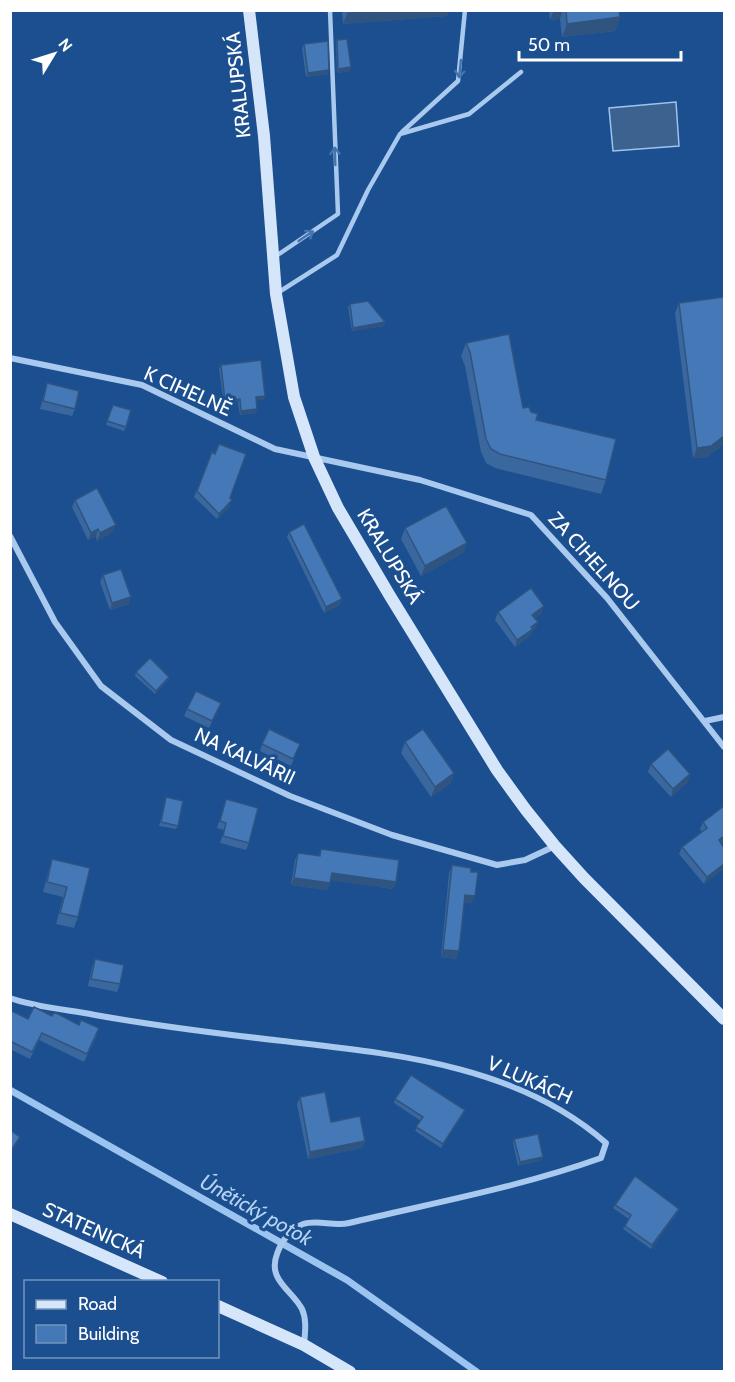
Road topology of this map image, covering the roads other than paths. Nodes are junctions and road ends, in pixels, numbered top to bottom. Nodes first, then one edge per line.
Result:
1 (249, 10) edge
2 (330, 10) edge
3 (465, 10) edge
4 (521, 72) dead end
5 (400, 134) junction
6 (274, 257) junction
7 (276, 294) junction
8 (10, 358) edge
9 (314, 457) junction
10 (10, 536) edge
11 (724, 717) edge
12 (705, 721) junction
13 (724, 747) edge
14 (555, 846) junction
15 (10, 998) edge
16 (724, 1019) edge
17 (10, 1214) edge
18 (160, 1280) edge
19 (219, 1306) edge
20 (304, 1344) junction
21 (350, 1371) edge

1 - 6 main road, KRALUPSKÁ
6 -> 2 lane
3 -> 5 lane
4 - 5 lane
5 - 7 lane
6 - 7 main road, KRALUPSKÁ
7 - 9 main road, KRALUPSKÁ
8 - 9 street, K CIHELNĚ
9 - 12 street, ZA CIHELNOU
9 - 14 main road, KRALUPSKÁ
10 - 14 street, NA KALVÁRII
11 - 12 street
12 - 13 street, ZA CIHELNOU
14 - 16 main road, KRALUPSKÁ
15 - 20 street, V LUKÁCH
17 - 18 main road, STATENICKÁ
19 - 20 main road
20 - 21 main road

